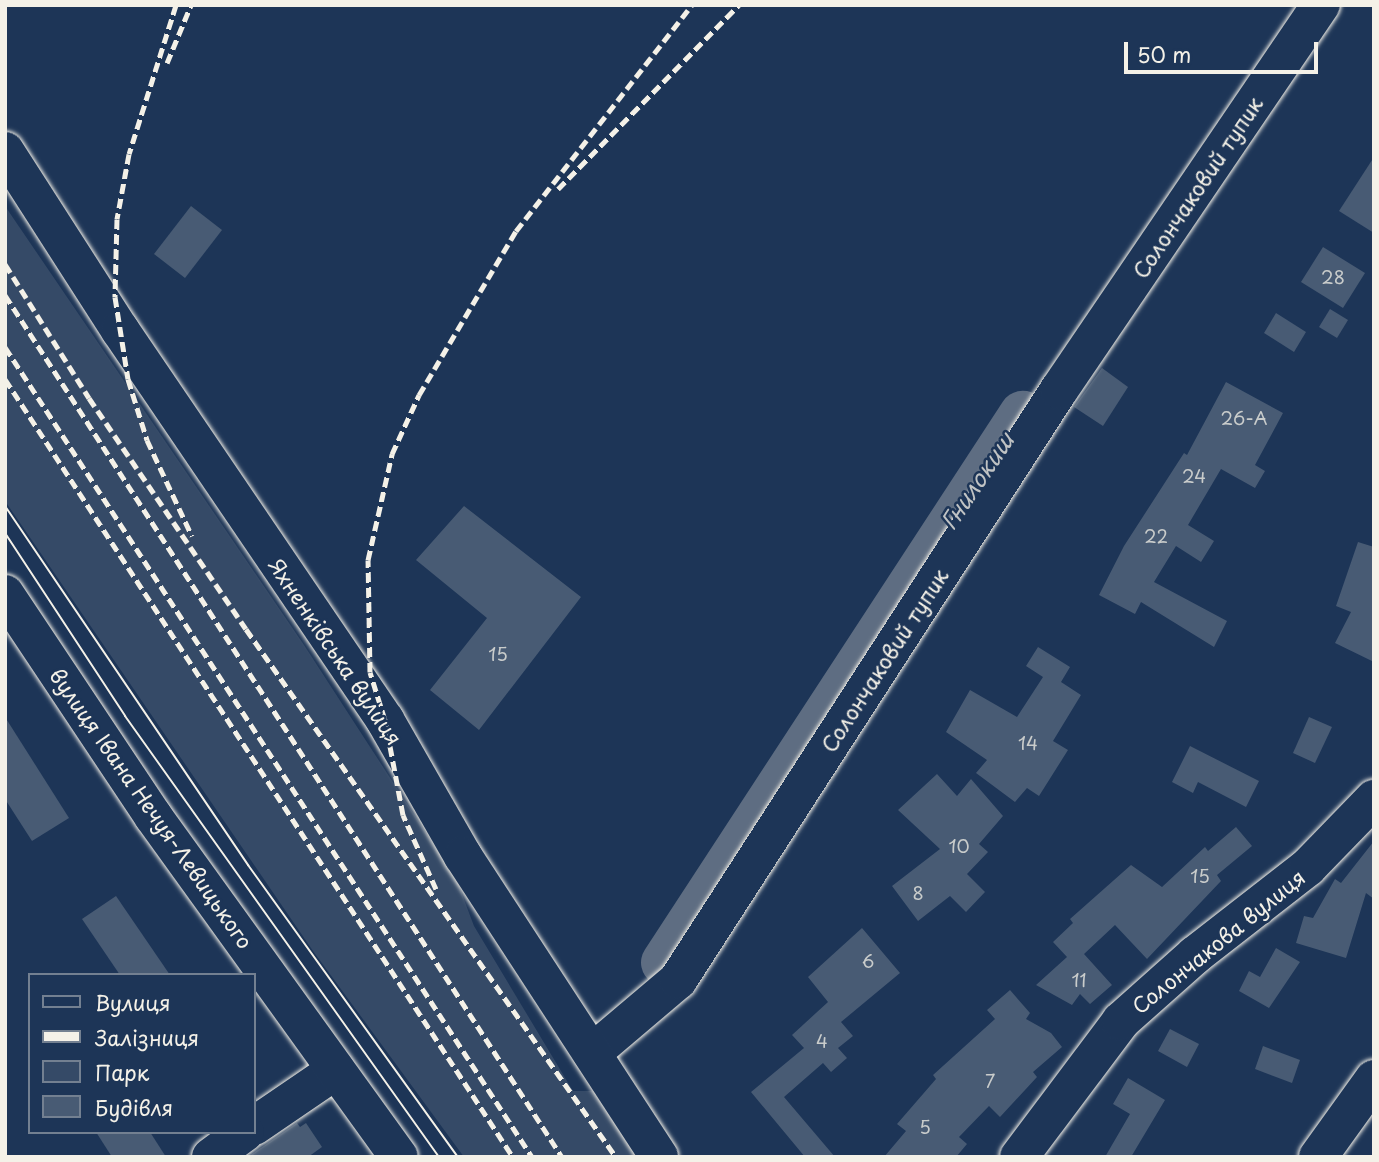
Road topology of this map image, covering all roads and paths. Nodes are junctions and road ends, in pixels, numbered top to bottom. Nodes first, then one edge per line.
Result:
1 (1321, 5) edge
2 (5, 151) edge
3 (5, 594) edge
4 (1374, 799) edge
5 (592, 1053) junction
6 (336, 1070) junction
7 (1374, 1079) edge
8 (256, 1125) edge
9 (242, 1134) edge
10 (211, 1157) edge
11 (398, 1157) edge
12 (659, 1157) edge
13 (1019, 1157) edge
14 (1318, 1157) edge

1 - 5 main road, Солончаковий тупик
2 - 5 main road, Яхненківська вулиця
3 - 6 main road, вулиця Івана Нечуя-Левицького
4 - 13 main road, Солончакова вулиця
5 - 12 main road, Яхненківська вулиця
6 - 8 main road
6 - 11 main road, вулиця Івана Нечуя-Левицького
7 - 14 main road
9 - 10 main road

